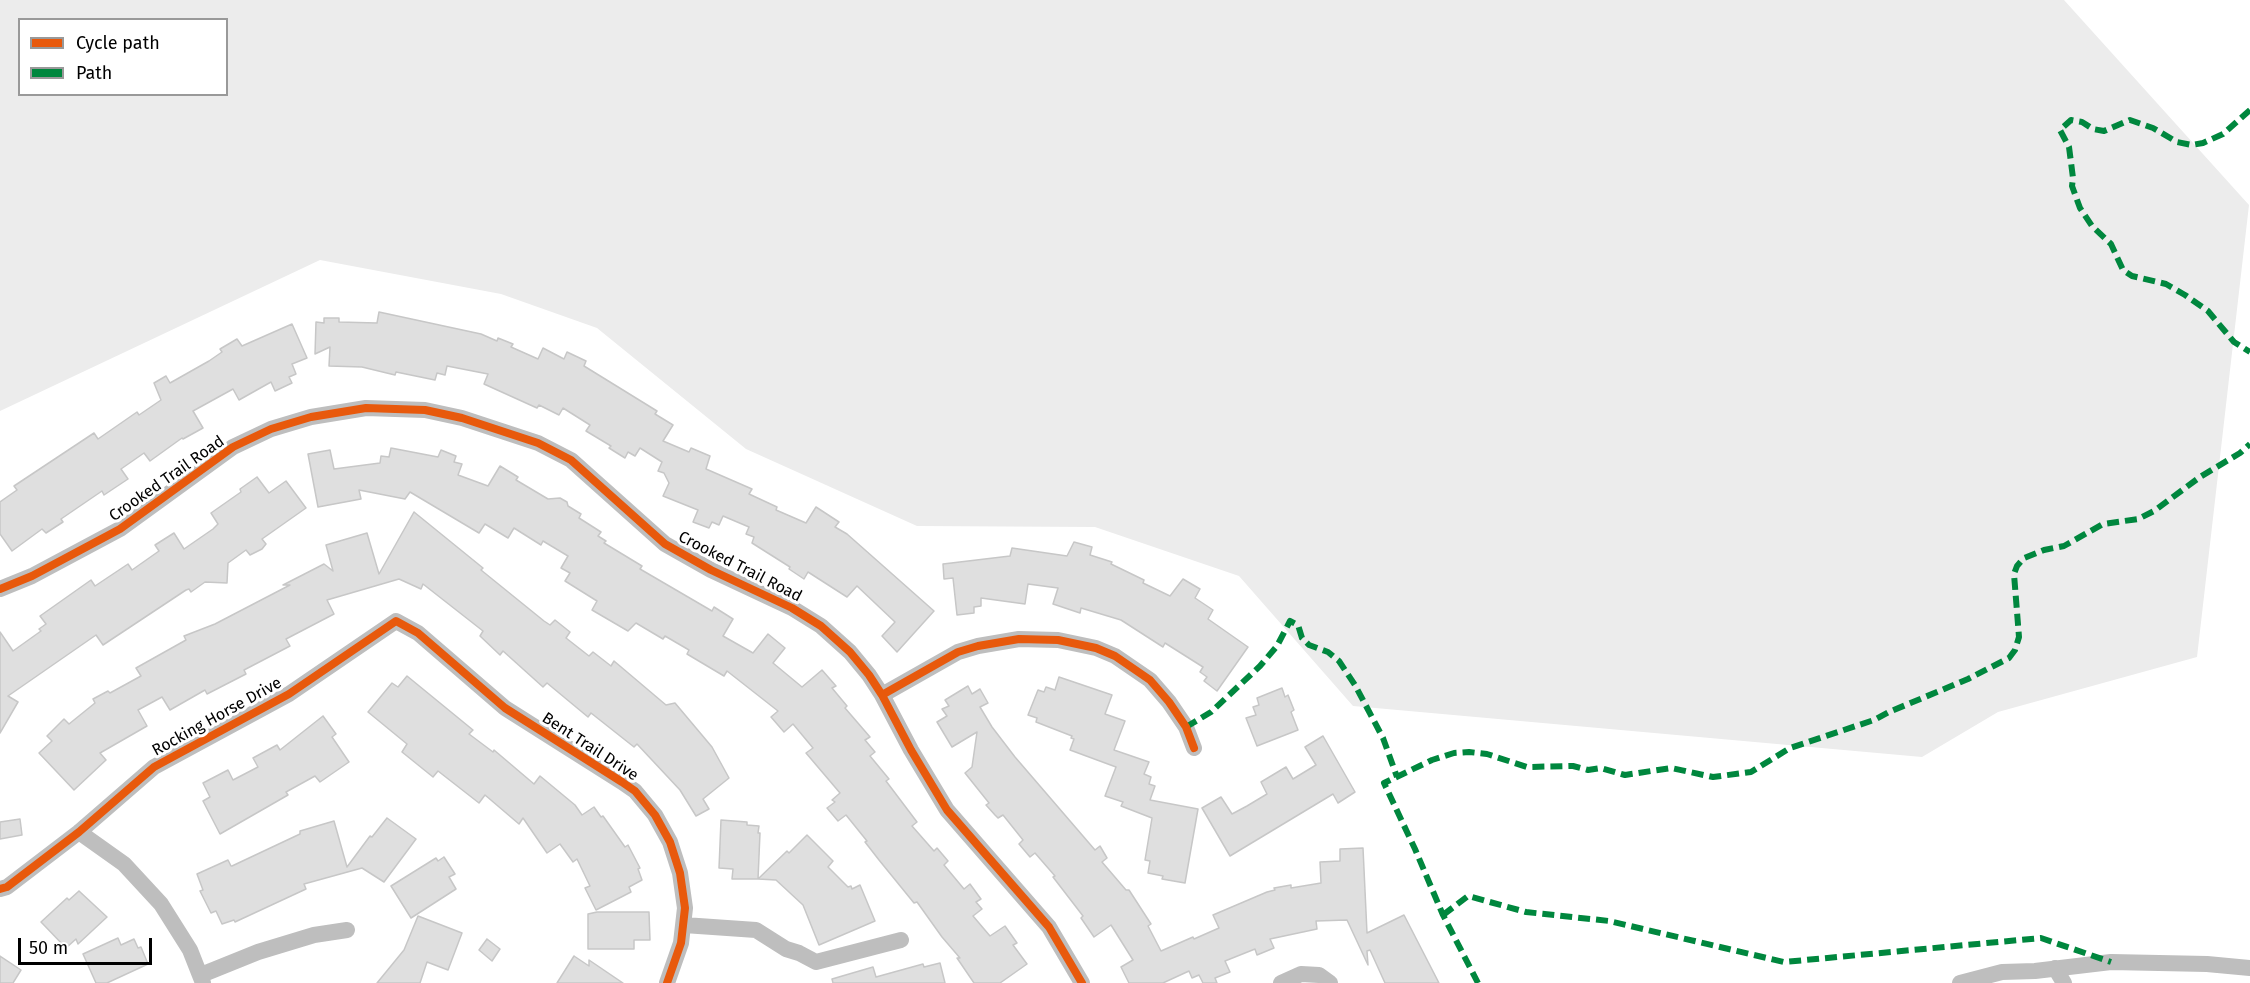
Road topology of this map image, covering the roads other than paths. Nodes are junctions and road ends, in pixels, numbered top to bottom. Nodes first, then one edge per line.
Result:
1 (0, 590) edge
2 (396, 621) joint
3 (882, 695) junction
4 (1194, 748) dead end
5 (80, 832) junction
6 (0, 888) edge
7 (684, 925) junction
8 (347, 930) dead end
9 (901, 940) dead end
10 (2055, 968) junction
11 (2250, 968) edge
12 (202, 979) edge
13 (667, 983) edge
14 (1082, 983) edge
15 (1281, 983) edge
16 (1330, 983) edge
17 (1960, 983) edge
18 (2064, 983) edge

1 - 3 street, Crooked Trail Road
2 - 5 street, Rocking Horse Drive
2 - 7 street, Bent Trail Drive
3 - 4 street
3 - 14 street, Crooked Trail Road
5 - 6 street, Rocking Horse Drive
5 - 12 street
7 - 9 street
7 - 13 street, Bent Trail Drive
8 - 12 street
10 - 11 street
10 - 17 street
10 - 18 street
15 - 16 street

